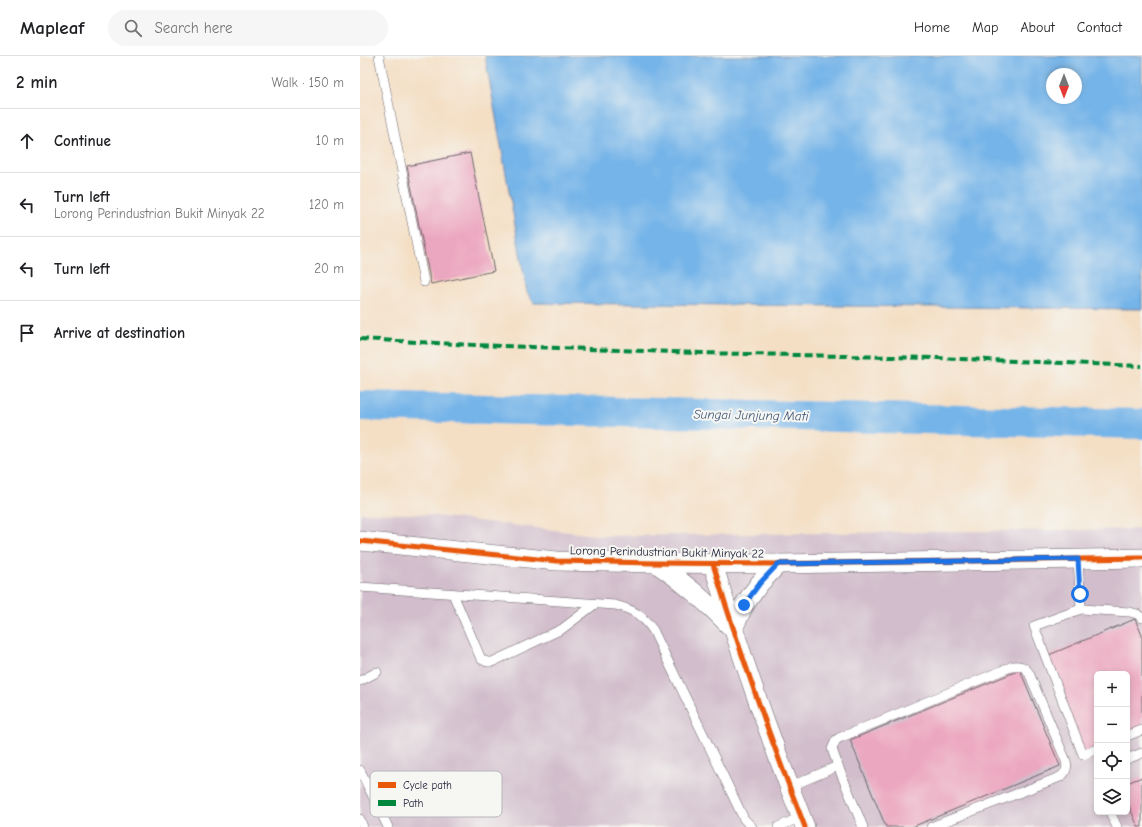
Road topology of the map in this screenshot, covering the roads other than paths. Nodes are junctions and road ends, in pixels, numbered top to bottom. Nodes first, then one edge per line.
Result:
1 (379, 56) edge
2 (424, 282) dead end
3 (360, 541) edge
4 (1142, 558) edge
5 (1078, 559) junction
6 (656, 563) junction
7 (713, 564) junction
8 (778, 564) junction
9 (360, 587) edge
10 (453, 594) junction
11 (596, 604) junction
12 (1081, 609) junction
13 (1142, 618) edge
14 (733, 629) junction
15 (377, 672) dead end
16 (360, 681) edge
17 (1142, 730) edge
18 (1130, 735) edge
19 (1094, 750) edge
20 (1142, 753) edge
21 (1130, 758) edge
22 (838, 766) junction
23 (360, 770) edge
24 (789, 787) junction
25 (370, 790) edge
26 (1111, 815) edge
27 (383, 817) edge
28 (360, 819) edge
29 (803, 822) edge
30 (363, 827) edge
31 (388, 827) edge
32 (752, 827) edge
33 (778, 827) edge
34 (863, 827) edge
35 (931, 827) edge
36 (1116, 827) edge

1 - 2 lane
3 - 6 street, Lorong Perindustrian Bukit Minyak 22
4 - 5 street, Lorong Perindustrian Bukit Minyak 22
5 - 8 street, Lorong Perindustrian Bukit Minyak 22
5 - 12 lane
6 - 7 street, Lorong Perindustrian Bukit Minyak 22
6 - 14 street
7 - 8 street, Lorong Perindustrian Bukit Minyak 22
7 - 14 street
8 - 14 street
9 - 10 lane
10 - 11 lane
10 - 11 lane
11 - 32 lane
12 - 13 lane
12 - 19 lane
14 - 24 street
15 - 16 lane
17 - 18 lane
20 - 21 lane
22 - 24 lane
22 - 34 lane
22 - 35 lane
23 - 25 lane
24 - 29 street
26 - 36 lane
27 - 31 lane
28 - 30 lane
29 - 33 lane

